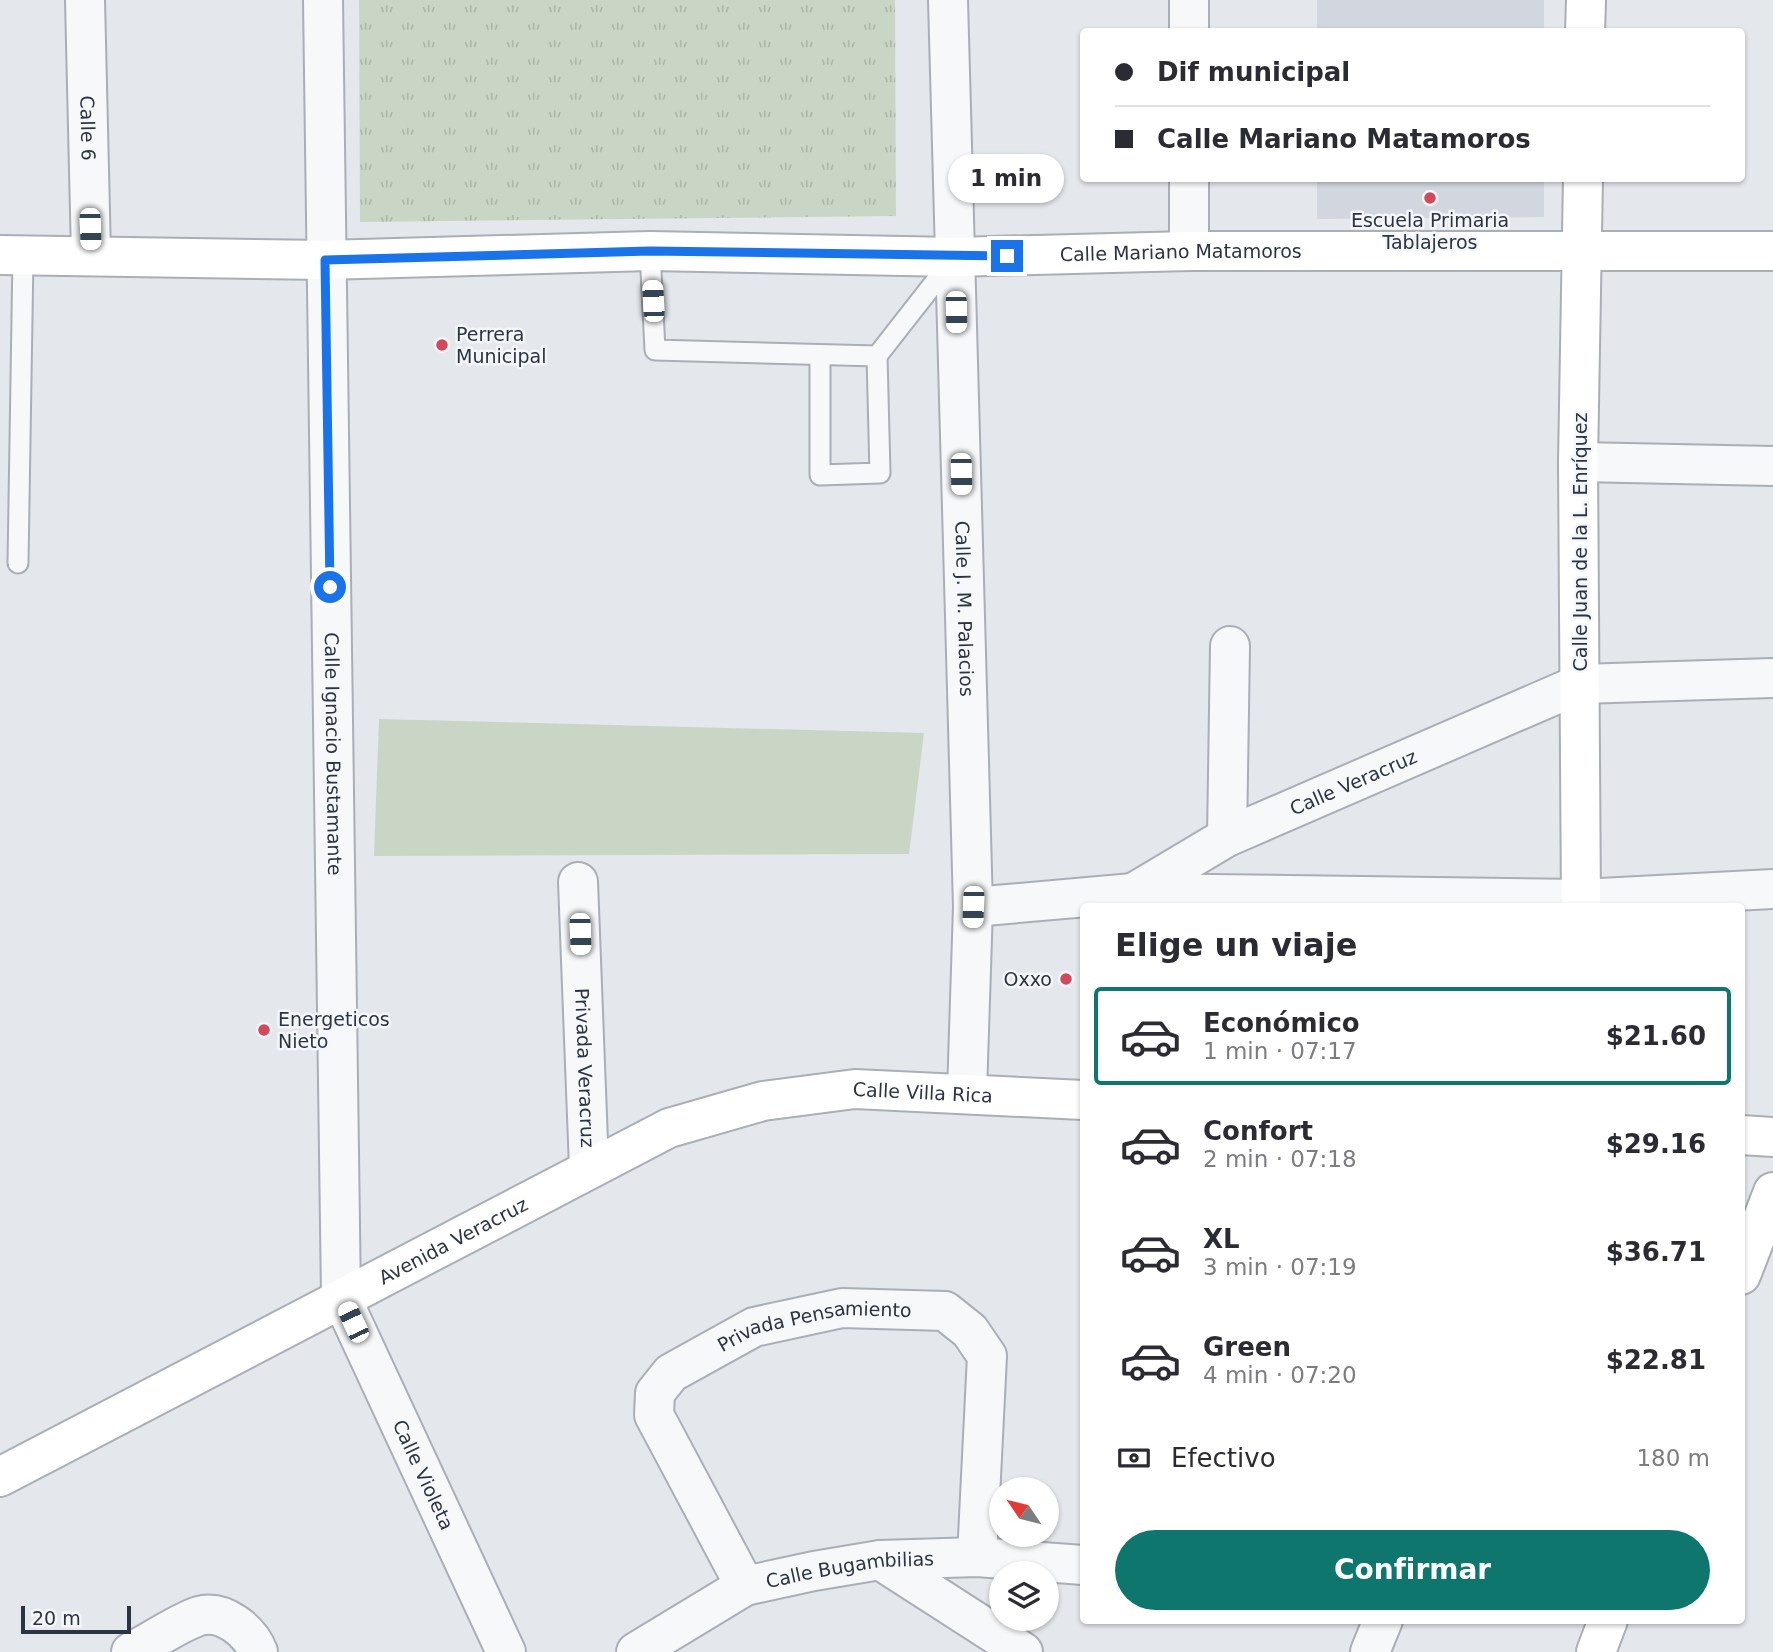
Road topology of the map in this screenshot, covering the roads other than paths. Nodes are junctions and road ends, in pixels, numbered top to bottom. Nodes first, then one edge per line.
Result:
1 (85, 0) edge
2 (323, 0) edge
3 (948, 0) edge
4 (1189, 0) edge
5 (1586, 0) edge
6 (1189, 28) edge
7 (1585, 28) edge
8 (1189, 182) edge
9 (1583, 182) edge
10 (1582, 249) junction
11 (650, 251) junction
12 (1189, 251) junction
13 (1773, 251) edge
14 (11, 255) edge
15 (91, 255) junction
16 (954, 257) junction
17 (325, 260) junction
18 (820, 355) junction
19 (877, 356) junction
20 (1578, 462) junction
21 (1773, 466) edge
22 (18, 563) dead end
23 (1230, 646) dead end
24 (1773, 678) edge
25 (1580, 684) junction
26 (1227, 837) junction
27 (578, 882) dead end
28 (1773, 889) edge
29 (1133, 893) junction
30 (1581, 903) edge
31 (973, 907) junction
32 (967, 1093) junction
33 (1080, 1100) edge
34 (763, 1101) joint
35 (1745, 1135) edge
36 (1773, 1137) edge
37 (589, 1168) junction
38 (1773, 1192) edge
39 (1745, 1265) edge
40 (341, 1297) junction
41 (0, 1477) edge
42 (977, 1557) junction
43 (880, 1560) junction
44 (1080, 1564) edge
45 (745, 1586) junction
46 (1381, 1624) edge
47 (1606, 1624) edge
48 (131, 1652) edge
49 (258, 1652) edge
50 (506, 1652) edge
51 (636, 1652) edge
52 (1023, 1652) edge
53 (1370, 1652) edge
54 (1596, 1652) edge

1 - 15 street, Calle 6
2 - 17 street, Calle Ignacio Bustamante
3 - 16 street, Calle J. M. Palacios
4 - 6 street
5 - 7 main road
8 - 12 street
9 - 10 main road, Calle Juan de la L. Enríquez
10 - 12 main road, Calle Mariano Matamoros
10 - 13 main road, Calle Mariano Matamoros
10 - 20 main road, Calle Juan de la L. Enríquez
11 - 16 main road, Calle Mariano Matamoros
11 - 17 main road, Calle Mariano Matamoros
11 - 18 lane
12 - 16 main road, Calle Mariano Matamoros
14 - 15 main road, Calle Mariano Matamoros
14 - 22 lane
15 - 17 main road, Calle Mariano Matamoros
16 - 19 lane
16 - 31 street, Calle J. M. Palacios
17 - 40 street, Calle Ignacio Bustamante
18 - 19 lane
18 - 19 lane
20 - 21 street
20 - 25 main road, Calle Juan de la L. Enríquez
23 - 26 street
24 - 25 street
25 - 26 street, Calle Veracruz
25 - 30 main road, Calle Juan de la L. Enríquez
26 - 29 street, Calle Veracruz
27 - 37 street, Privada Veracruz
28 - 30 street
29 - 30 street
29 - 31 street
31 - 32 street, Calle J. M. Palacios
32 - 33 main road, Calle Villa Rica
32 - 34 main road, Calle Villa Rica
34 - 37 main road, Avenida Veracruz
35 - 36 main road
37 - 40 main road, Avenida Veracruz
38 - 39 main road
40 - 41 main road, Avenida Veracruz
40 - 50 street, Calle Violeta
42 - 43 street, Calle Bugambilias
42 - 44 street, Calle Bugambilias
42 - 45 street, Privada Pensamiento
43 - 45 street, Calle Bugambilias
43 - 52 street
45 - 51 street, Calle Bugambilias
46 - 53 street
47 - 54 main road
48 - 49 street

